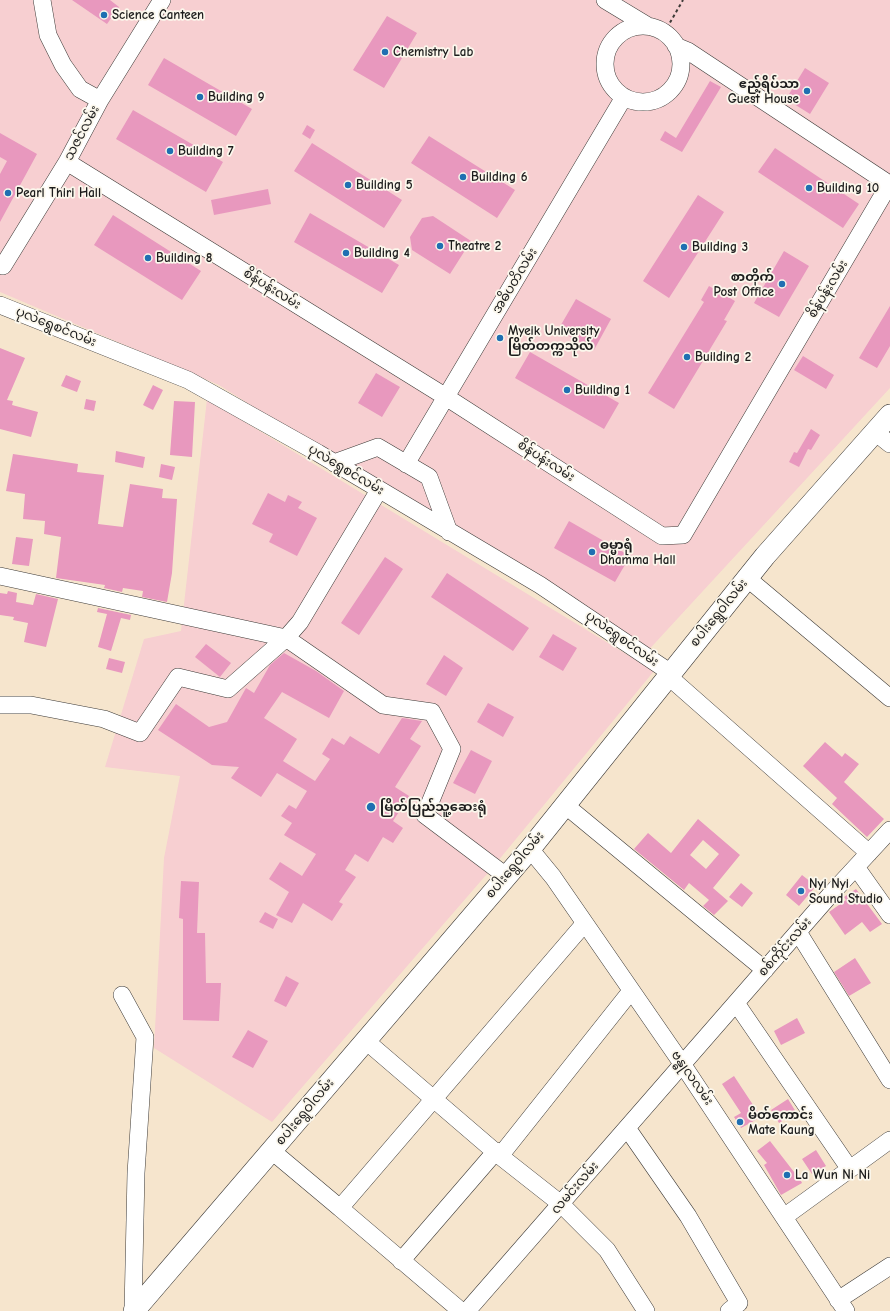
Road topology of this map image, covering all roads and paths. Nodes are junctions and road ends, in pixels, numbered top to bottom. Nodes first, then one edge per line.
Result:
1 (42, 0) edge
2 (162, 0) edge
3 (605, 0) edge
4 (683, 0) edge
5 (648, 26) junction
6 (664, 33) junction
7 (676, 46) junction
8 (624, 97) junction
9 (100, 100) junction
10 (66, 162) junction
11 (890, 183) edge
12 (3, 266) dead end
13 (0, 305) edge
14 (446, 397) junction
15 (890, 414) edge
16 (882, 438) edge
17 (334, 463) junction
18 (406, 464) junction
19 (380, 490) junction
20 (449, 532) junction
21 (0, 576) edge
22 (747, 578) junction
23 (286, 638) junction
24 (670, 674) junction
25 (890, 698) edge
26 (0, 705) edge
27 (566, 805) junction
28 (890, 830) edge
29 (530, 849) junction
30 (869, 853) junction
31 (856, 866) junction
32 (506, 876) junction
33 (890, 915) edge
34 (584, 924) junction
35 (798, 932) junction
36 (765, 970) junction
37 (631, 991) junction
38 (122, 995) dead end
39 (736, 1003) junction
40 (366, 1041) junction
41 (683, 1065) junction
42 (890, 1080) edge
43 (434, 1099) junction
44 (627, 1128) junction
45 (890, 1140) edge
46 (272, 1151) junction
47 (498, 1154) junction
48 (849, 1168) junction
49 (561, 1204) junction
50 (340, 1208) junction
51 (784, 1217) junction
52 (402, 1261) junction
53 (890, 1266) edge
54 (842, 1305) edge
55 (738, 1308) edge
56 (134, 1311) edge
57 (461, 1311) edge
58 (467, 1311) edge
59 (646, 1311) edge

1 - 9 street
2 - 9 street, သဇင်လမ်း
3 - 5 street
4 - 6 path
5 - 6 street
5 - 8 street
6 - 7 street
7 - 8 street
7 - 11 street
8 - 14 street, အဓိပတိလမ်း
9 - 10 street, သဇင်လမ်း
10 - 12 street, သဇင်လမ်း
10 - 14 street, စိန်ပန်းလမ်း
11 - 14 street, စိန်ပန်းလမ်း
13 - 17 street, ပုလဲရွေစင်လမ်း
14 - 18 street, အဓိပတိလမ်း
15 - 16 main road, စပါးရွေဝါလမ်း
16 - 22 main road, စပါးရွေဝါလမ်း
17 - 18 street
17 - 19 street, ပုလဲရွေစင်လမ်း
18 - 20 street
19 - 20 street, ပုလဲရွေစင်လမ်း
19 - 23 street
20 - 24 street, ပုလဲရွေစင်လမ်း
21 - 23 street
22 - 24 main road, စပါးရွေဝါလမ်း
22 - 25 street
23 - 26 street
23 - 32 street
24 - 27 main road, စပါးရွေဝါလမ်း
24 - 30 street, ပုလဲရွေစင်လမ်း
27 - 29 main road, စပါးရွေဝါလမ်း
27 - 36 street
28 - 30 street, စစ်ကိုင်းလမ်း
29 - 32 main road, စပါးရွေဝါလမ်း
29 - 34 street, ဗန္ဓုလလမ်း
30 - 31 street, စစ်ကိုင်းလမ်း
31 - 33 street
31 - 35 street, စစ်ကိုင်းလမ်း
32 - 40 main road, စပါးရွေဝါလမ်း
34 - 37 street, ဗန္ဓုလလမ်း
34 - 43 street
35 - 36 street, စစ်ကိုင်းလမ်း
35 - 42 street
36 - 39 street, စစ်ကိုင်းလမ်း
37 - 41 street, ဗန္ဓုလလမ်း
37 - 47 street
38 - 56 street
39 - 41 street, စစ်ကိုင်းလမ်း
39 - 48 street
40 - 43 street
40 - 46 main road, စပါးရွေဝါလမ်း
41 - 44 street, လမင်းလမ်း
41 - 51 street, ဗန္ဓုလလမ်း
43 - 47 street
43 - 50 street
44 - 49 street, လမင်းလမ်း
44 - 55 street
45 - 48 street
46 - 50 street
46 - 56 main road, စပါးရွေဝါလမ်း
47 - 49 street
47 - 52 street
48 - 51 street
49 - 58 street, လမင်းလမ်း
49 - 59 street
50 - 52 street
51 - 54 street, ဗန္ဓုလလမ်း
52 - 57 street
53 - 54 street

